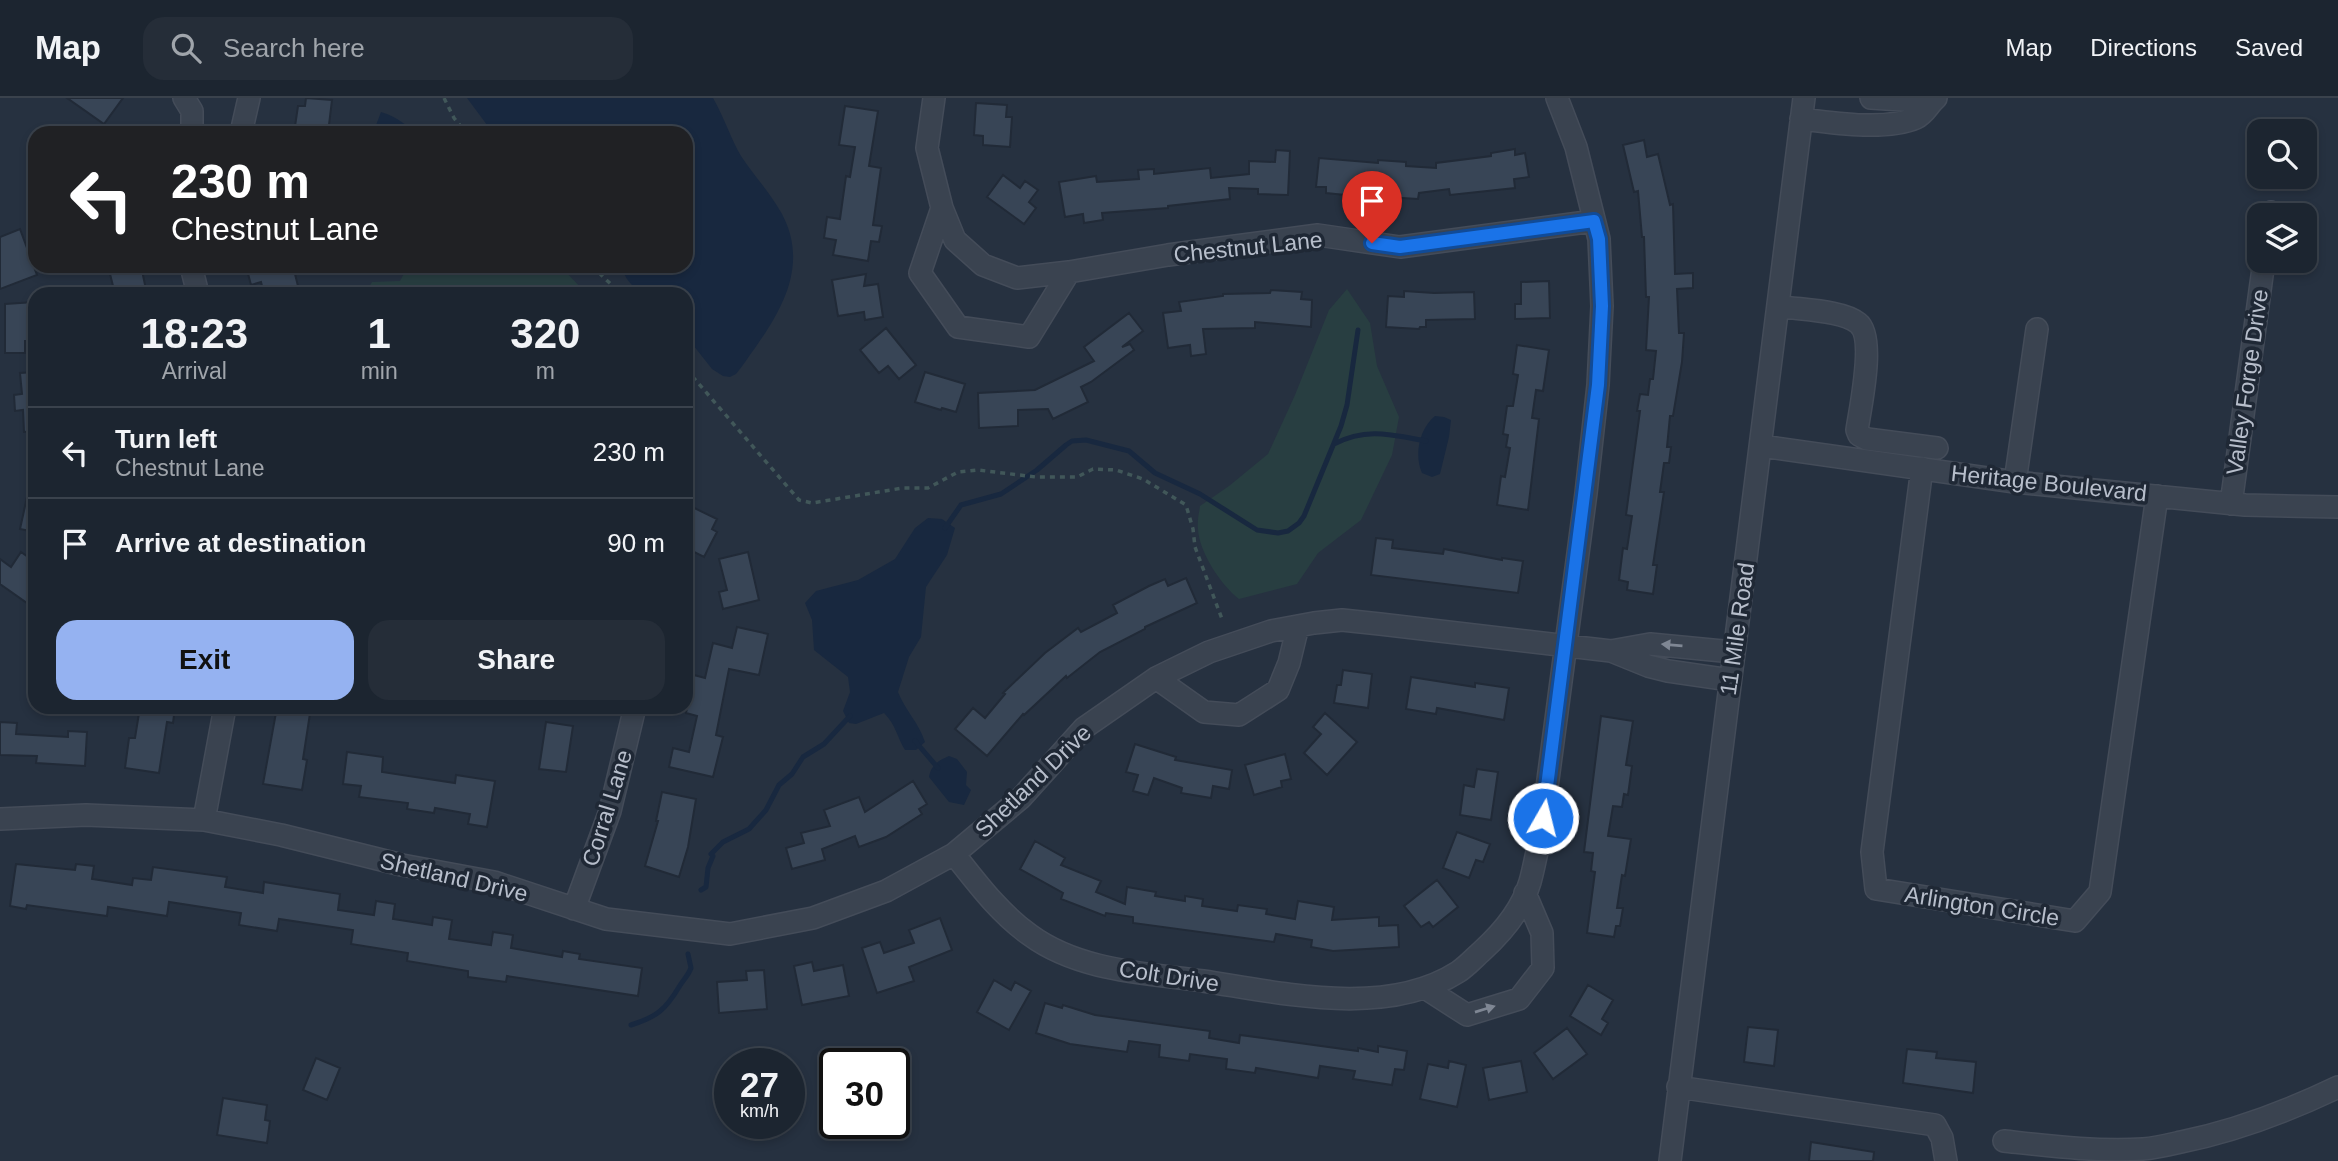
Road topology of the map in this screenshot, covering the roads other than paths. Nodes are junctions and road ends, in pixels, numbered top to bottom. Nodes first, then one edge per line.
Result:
1 (184, 98) edge
2 (248, 98) edge
3 (934, 98) edge
4 (1557, 98) edge
5 (1871, 98) edge
6 (1934, 100) edge
7 (1803, 108) edge
8 (192, 126) edge
9 (242, 126) edge
10 (942, 208) junction
11 (1594, 221) junction
12 (1069, 272) junction
13 (2262, 273) edge
14 (1778, 306) junction
15 (2037, 329) dead end
16 (1762, 446) junction
17 (1937, 448) dead end
18 (1922, 468) junction
19 (2015, 482) junction
20 (2157, 496) junction
21 (2231, 503) junction
22 (2338, 507) edge
23 (1298, 626) junction
24 (1564, 645) junction
25 (1611, 652) junction
26 (1733, 652) junction
27 (1156, 678) junction
28 (1730, 680) junction
29 (224, 714) edge
30 (633, 714) edge
31 (0, 819) edge
32 (204, 821) junction
33 (954, 854) junction
34 (1525, 893) junction
35 (574, 909) junction
36 (1425, 988) junction
37 (1678, 1087) junction
38 (2338, 1087) edge
39 (2004, 1141) dead end
40 (2147, 1155) edge
41 (1670, 1161) edge
42 (1946, 1161) edge

1 - 8 street
2 - 9 street
3 - 10 street, Chestnut Lane
4 - 11 street, Colt Drive
5 - 6 street
6 - 7 street
7 - 14 street, 11 Mile Road
10 - 12 street, Chestnut Lane
10 - 12 street
11 - 12 street, Chestnut Lane
11 - 24 street, Colt Drive
13 - 21 street, Valley Forge Drive
14 - 16 street, 11 Mile Road
14 - 17 street
15 - 19 street
16 - 18 street, Heritage Boulevard
16 - 26 street, 11 Mile Road
18 - 19 street, Heritage Boulevard
18 - 20 street, Arlington Circle
19 - 20 street, Heritage Boulevard
20 - 21 street, Heritage Boulevard
21 - 22 street, Heritage Boulevard
23 - 24 street, Shetland Drive
23 - 27 street, Shetland Drive
23 - 27 street
24 - 25 street, Shetland Drive
24 - 34 street, Colt Drive
26 -> 25 street, Shetland Drive
25 - 28 street, Shetland Drive
26 - 28 street, 11 Mile Road
27 - 33 street, Shetland Drive
28 - 37 street, 11 Mile Road
29 - 32 street
30 - 35 street, Corral Lane
31 - 32 street, Shetland Drive
32 - 35 street, Shetland Drive
33 - 35 street, Shetland Drive
33 - 36 street, Colt Drive
34 - 36 street, Colt Drive
36 -> 34 street
37 - 41 street, 11 Mile Road
37 - 42 street
38 - 40 street
39 - 40 street

